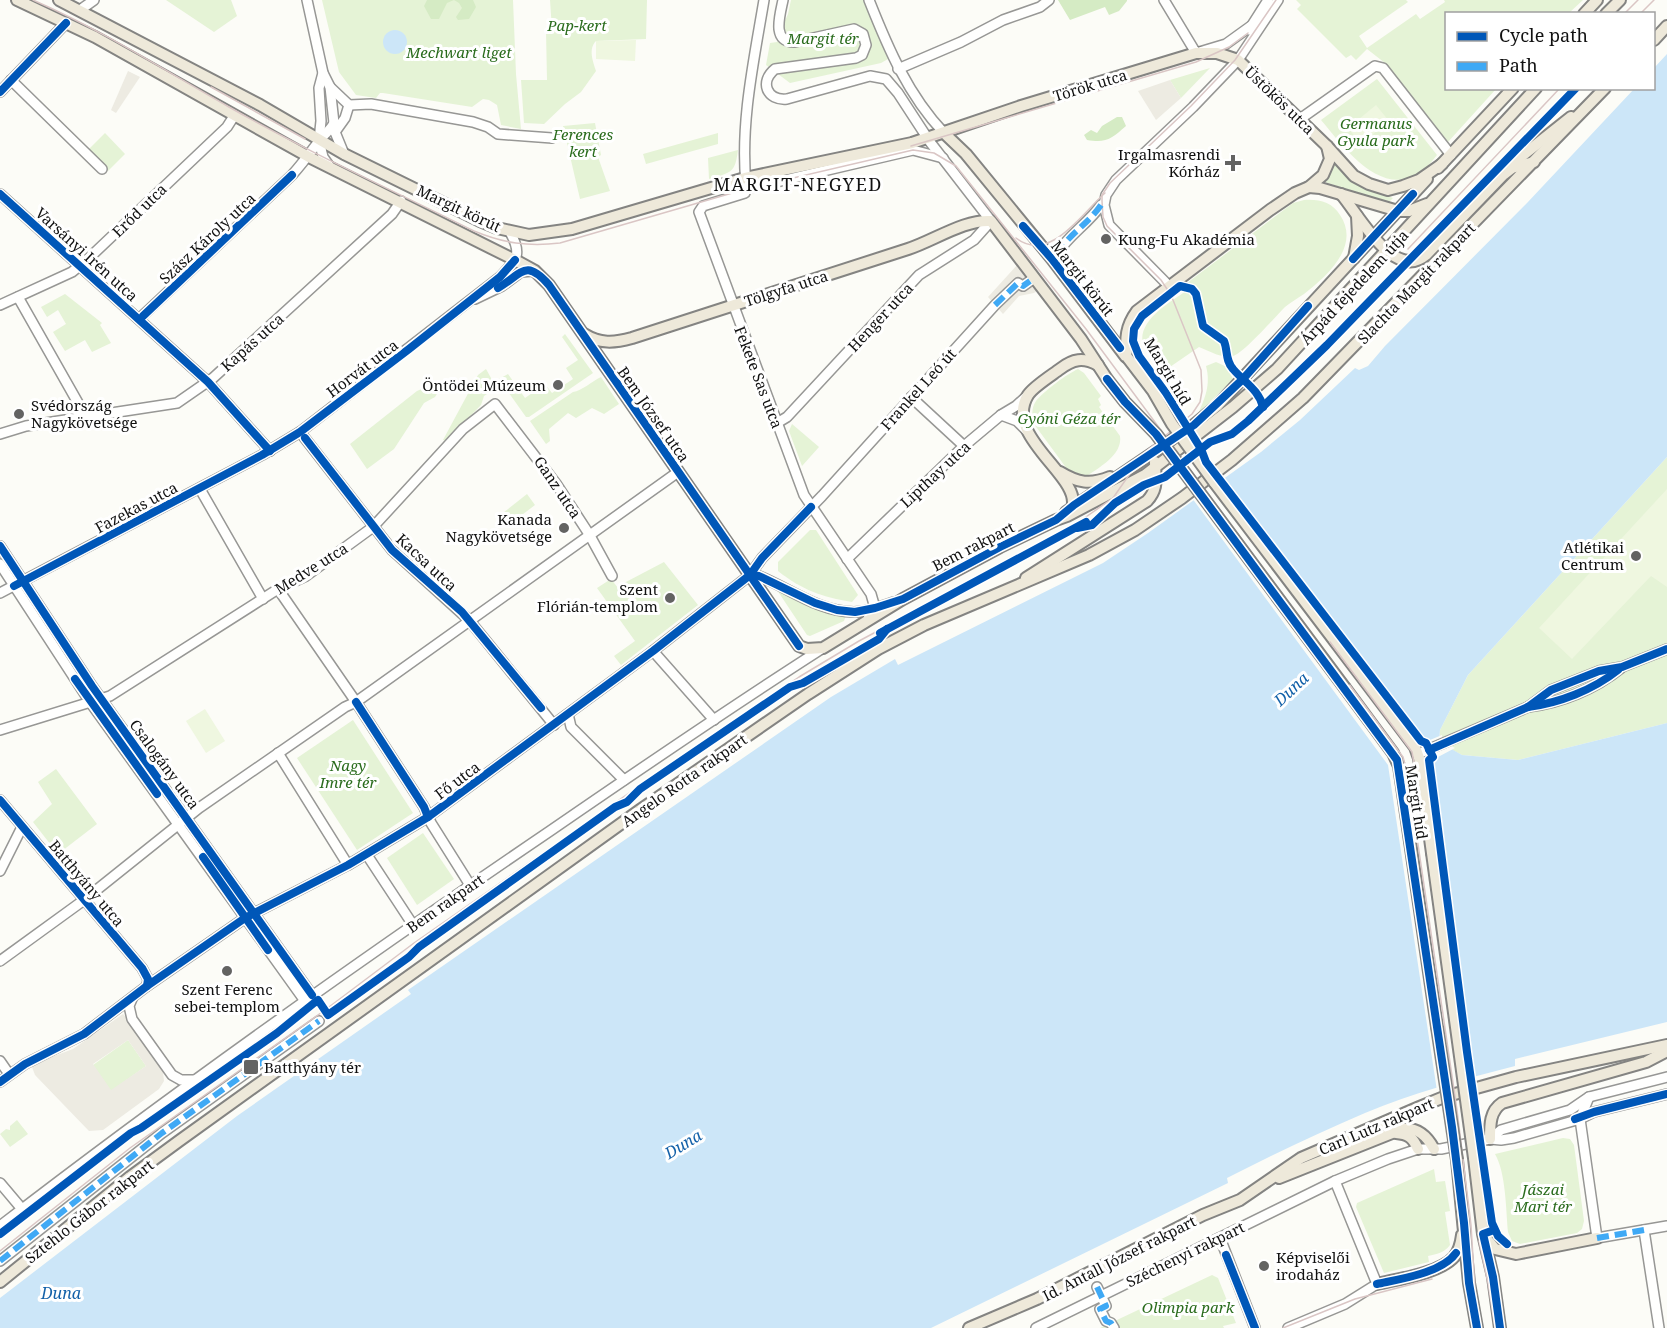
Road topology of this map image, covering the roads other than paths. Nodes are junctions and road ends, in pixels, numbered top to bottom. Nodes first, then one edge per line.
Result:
1 (60, 0) edge
2 (94, 0) edge
3 (307, 0) edge
4 (764, 0) edge
5 (783, 0) edge
6 (869, 0) edge
7 (1049, 0) edge
8 (1164, 0) edge
9 (1268, 0) edge
10 (1278, 0) edge
11 (1598, 0) edge
12 (1620, 0) edge
13 (23, 1) edge
14 (81, 10) junction
15 (1586, 12) edge
16 (1608, 12) edge
17 (66, 23) junction
18 (1251, 26) junction
19 (1667, 26) edge
20 (1655, 38) edge
21 (1196, 53) junction
22 (1238, 60) junction
23 (898, 69) junction
24 (323, 73) junction
25 (11, 80) junction
26 (330, 87) junction
27 (1511, 90) edge
28 (1534, 90) edge
29 (0, 92) edge
30 (1601, 92) edge
31 (349, 105) junction
32 (234, 116) junction
33 (1300, 119) junction
34 (334, 127) junction
35 (944, 133) junction
36 (552, 138) dead end
37 (928, 139) junction
38 (319, 140) junction
39 (1328, 146) junction
40 (344, 154) junction
41 (1451, 155) junction
42 (309, 157) junction
43 (943, 158) junction
44 (1534, 162) junction
45 (1442, 164) junction
46 (330, 167) junction
47 (102, 169) dead end
48 (1503, 175) junction
49 (745, 183) junction
50 (1309, 187) junction
51 (1388, 190) junction
52 (0, 194) edge
53 (1341, 194) junction
54 (401, 201) junction
55 (1431, 201) junction
56 (1102, 205) junction
57 (1404, 209) junction
58 (699, 212) joint
59 (1357, 216) junction
60 (990, 221) junction
61 (510, 232) junction
62 (1402, 234) junction
63 (1374, 236) junction
64 (1386, 251) junction
65 (1057, 254) dead end
66 (516, 260) junction
67 (1353, 260) junction
68 (81, 264) junction
69 (535, 271) junction
70 (1030, 281) dead end
71 (1169, 286) junction
72 (18, 297) junction
73 (468, 303) junction
74 (0, 305) edge
75 (732, 306) junction
76 (139, 319) junction
77 (581, 332) junction
78 (1124, 349) junction
79 (1099, 366) junction
80 (211, 380) junction
81 (1028, 395) junction
82 (911, 397) junction
83 (495, 404) joint
84 (1001, 415) junction
85 (86, 417) junction
86 (777, 423) junction
87 (1026, 430) junction
88 (300, 432) junction
89 (0, 434) edge
90 (964, 446) junction
91 (270, 451) junction
92 (1155, 452) junction
93 (1155, 468) junction
94 (1127, 470) junction
95 (1219, 470) joint
96 (1056, 471) junction
97 (678, 472) junction
98 (200, 489) junction
99 (1074, 505) junction
100 (811, 507) junction
101 (1062, 518) junction
102 (373, 528) junction
103 (589, 534) junction
104 (0, 546) edge
105 (846, 559) junction
106 (0, 564) edge
107 (750, 574) junction
108 (612, 576) dead end
109 (19, 584) junction
110 (1017, 586) junction
111 (278, 590) junction
112 (0, 593) edge
113 (263, 599) junction
114 (903, 599) junction
115 (875, 608) junction
116 (469, 620) junction
117 (862, 624) junction
118 (823, 648) junction
119 (1667, 649) edge
120 (653, 651) junction
121 (101, 699) junction
122 (90, 702) junction
123 (356, 702) junction
124 (568, 714) junction
125 (714, 720) junction
126 (554, 725) junction
127 (0, 730) edge
128 (278, 753) junction
129 (1418, 754) junction
130 (624, 780) junction
131 (0, 800) edge
132 (428, 817) junction
133 (183, 821) junction
134 (22, 827) junction
135 (367, 855) junction
136 (348, 865) junction
137 (0, 871) edge
138 (470, 885) junction
139 (84, 900) junction
140 (254, 912) junction
141 (244, 918) junction
142 (413, 925) junction
143 (0, 961) edge
144 (147, 987) junction
145 (308, 998) junction
146 (132, 999) junction
147 (319, 1021) dead end
148 (1667, 1045) edge
149 (1667, 1051) edge
150 (0, 1061) edge
151 (9, 1074) junction
152 (1667, 1077) edge
153 (196, 1080) junction
154 (0, 1082) edge
155 (1667, 1094) edge
156 (1589, 1097) junction
157 (1580, 1119) junction
158 (1393, 1132) junction
159 (1490, 1139) junction
160 (179, 1141) joint
161 (1418, 1149) junction
162 (1434, 1149) junction
163 (1267, 1182) junction
164 (1335, 1182) junction
165 (0, 1183) edge
166 (22, 1209) junction
167 (0, 1226) edge
168 (1667, 1226) edge
169 (1644, 1230) junction
170 (1220, 1238) junction
171 (1597, 1238) junction
172 (1489, 1247) junction
173 (1461, 1252) junction
174 (0, 1261) edge
175 (0, 1282) edge
176 (1377, 1284) junction
177 (1099, 1291) junction
178 (969, 1328) edge
179 (1036, 1328) edge
180 (1114, 1328) edge
181 (1256, 1328) edge
182 (1288, 1328) edge
183 (1476, 1328) edge
184 (1500, 1328) edge
185 (1659, 1328) edge

1 - 14 main road, Margit körút
2 - 14 street
3 - 24 street
4 - 49 street
5 - 37 street
6 - 23 street
7 - 23 street
8 - 21 street
9 - 18 street
10 - 22 street
11 - 15 main road
12 - 16 main road
13 - 17 main road, Margit körút
14 - 38 main road, Margit körút
17 - 25 street
17 - 32 main road, Margit körút
18 - 21 street
18 - 22 street
19 - 20 main road
21 - 22 main road, Török utca
21 - 35 main road, Török utca
22 - 33 main road, Üstökös utca
22 - 56 street
23 - 35 street
24 - 26 street
24 - 38 street
25 - 29 street
25 - 47 street
26 - 31 street
26 - 34 street
27 - 41 main road, Árpád fejedelem útja
28 - 55 main road, Árpád fejedelem útja
30 - 44 main road, Slachta Margit rakpart
30 - 48 main road
31 - 34 street, Szász Károly utca
31 - 36 street
32 - 42 main road, Margit körút
32 - 68 street, Erőd utca
33 - 39 main road, Üstökös utca
33 - 41 street
34 - 38 street, Szász Károly utca
34 - 40 street
35 - 37 main road, Margit körút
35 - 78 main road, Margit körút
37 - 43 street
37 - 49 main road, Margit körút
38 - 40 main road, Margit körút
38 - 42 street, Szász Károly utca
38 - 46 street
39 - 50 main road
39 - 51 main road, Üstökös utca
40 - 61 main road, Margit körút
41 - 45 main road, Árpád fejedelem útja
42 - 46 main road, Margit körút
42 - 76 street, Szász Károly utca
43 - 49 street, Margit körút
43 - 60 street
44 - 48 main road
44 - 95 main road, Slachta Margit rakpart
45 - 51 main road
45 - 57 main road, Árpád fejedelem útja
46 - 54 main road, Margit körút
48 - 64 main road
49 - 58 street, Margit körút
49 - 61 main road, Margit körút
50 - 53 main road
50 - 71 main road
51 - 57 main road, Üstökös utca
52 - 68 street, Varsányi Irén utca
53 - 57 main road
53 - 59 main road
54 - 66 main road, Margit körút
54 - 80 street, Kapás utca
55 - 57 main road
55 - 62 main road, Árpád fejedelem útja
56 - 65 street
56 - 71 street
57 - 62 main road
57 - 63 main road, Árpád fejedelem útja
58 - 75 street, Fekete Sas utca
59 - 63 main road
59 - 67 main road
60 - 75 main road, Tölgyfa utca
60 - 79 main road
60 - 86 street, Henger utca
61 - 66 street
62 - 64 main road, Árpád fejedelem útja
63 - 64 main road
63 - 67 main road, Árpád fejedelem útja
64 - 93 main road, Árpád fejedelem útja
66 - 69 main road, Margit körút
66 - 73 street, Horvát utca
67 - 92 main road, Árpád fejedelem útja
68 - 72 street, Erőd utca
68 - 76 street, Varsányi Irén utca
69 - 73 street, Horvát utca
69 - 77 main road, Bem József utca
70 - 82 street, Frankel Leó út
71 - 78 main road
72 - 74 street, Erőd utca
72 - 85 street
73 - 88 street, Horvát utca
75 - 77 main road, Tölgyfa utca
75 - 86 street, Fekete Sas utca
76 - 80 street, Varsányi Irén utca
77 - 97 main road, Bem József utca
78 - 129 main road, Margit híd, bridge
79 - 81 main road
79 - 173 main road, Margit híd, bridge
80 - 85 street, Kapás utca
80 - 91 street
81 - 84 street, Lipthay utca
81 - 87 main road
82 - 90 street
82 - 100 street, Frankel Leó út
83 - 102 street, Medve utca
83 - 103 street, Ganz utca
84 - 87 street
84 - 90 street, Lipthay utca
85 - 89 street, Kapás utca
86 - 100 street, Fekete Sas utca
87 - 96 main road
88 - 91 street, Horvát utca
88 - 102 street, Kacsa utca
90 - 105 street, Lipthay utca
91 - 98 street, Fazekas utca
92 - 93 main road
92 - 94 main road
93 - 101 main road, Bem rakpart
93 - 110 main road
94 - 96 main road
94 - 99 main road
95 - 110 main road, Angelo Rotta rakpart
96 - 99 main road
97 - 103 street
97 - 107 main road, Bem József utca
98 - 109 street, Fazekas utca
98 - 113 street
99 - 101 main road
100 - 105 street, Fekete Sas utca
100 - 107 street, Frankel Leó út
101 - 114 main road, Bem rakpart
102 - 111 street, Medve utca
102 - 116 street, Kacsa utca
103 - 108 street, Ganz utca
103 - 116 street
104 - 109 street, Csalogány utca
105 - 115 street, Fekete Sas utca
106 - 109 street, Csalogány utca
107 - 115 street, Bem rakpart
107 - 118 main road, Bem József utca
107 - 120 street, Fő utca
109 - 112 street, Fazekas utca
109 - 121 street, Csalogány utca
109 - 122 street, Csalogány utca
110 - 160 main road, Angelo Rotta rakpart
111 - 113 street, Medve utca
111 - 123 street
113 - 121 street, Medve utca
114 - 115 street, Bem rakpart
114 - 117 main road, Bem rakpart
115 - 117 street
116 - 123 street
116 - 126 street, Kacsa utca
117 - 118 main road, Bem rakpart
118 - 125 street, Bem rakpart
119 - 129 street, Margit híd
120 - 124 street, Fő utca
120 - 125 street
121 - 122 street, Medve utca
121 - 133 street, Csalogány utca
122 - 127 street, Medve utca
122 - 133 street, Csalogány utca
123 - 128 street
123 - 132 street
124 - 126 street, Fő utca
124 - 130 street
125 - 130 street, Bem rakpart
126 - 132 street, Fő utca
128 - 133 street
128 - 136 street
129 - 172 main road, Margit híd, bridge
130 - 138 street, Bem rakpart
131 - 134 street, Batthyány utca
132 - 135 street, Fő utca
132 - 138 street
133 - 139 street
133 - 140 street, Csalogány utca
133 - 141 street, Csalogány utca
134 - 137 street
134 - 139 street, Batthyány utca
135 - 136 street, Fő utca
135 - 142 street
136 - 140 street, Fő utca
138 - 142 street, Bem rakpart
139 - 143 street
139 - 144 street, Batthyány utca
140 - 141 street, Fő utca
140 - 145 street, Csalogány utca
141 - 144 street, Fő utca
141 - 145 street, Csalogány utca
142 - 145 street, Bem rakpart
144 - 146 street, Fő utca
145 - 153 street, Bem rakpart
146 - 151 street
146 - 153 street
147 - 174 street
148 - 163 main road, Carl Lutz rakpart
149 - 159 main road
150 - 151 street
151 - 154 street
152 - 156 street
153 - 166 street, Bem rakpart
155 - 157 street
156 - 157 street
156 - 159 street
157 - 159 street
157 - 171 street
158 - 161 main road
158 - 162 main road
158 - 163 main road
159 - 162 street
160 - 175 main road, Sztehlo Gábor rakpart
161 - 162 street
161 - 164 street
163 - 178 main road, Id. Antall József rakpart
164 - 170 street, Széchenyi rakpart
164 - 176 street
165 - 166 street
166 - 167 street, Bem rakpart
168 - 169 street
169 - 171 street
169 - 185 street
170 - 177 street, Széchenyi rakpart
170 - 181 street
171 - 172 main road
172 - 184 main road, Margit híd
173 - 176 main road
173 - 183 main road
176 - 182 street
177 - 179 street, Széchenyi rakpart
177 - 180 street

